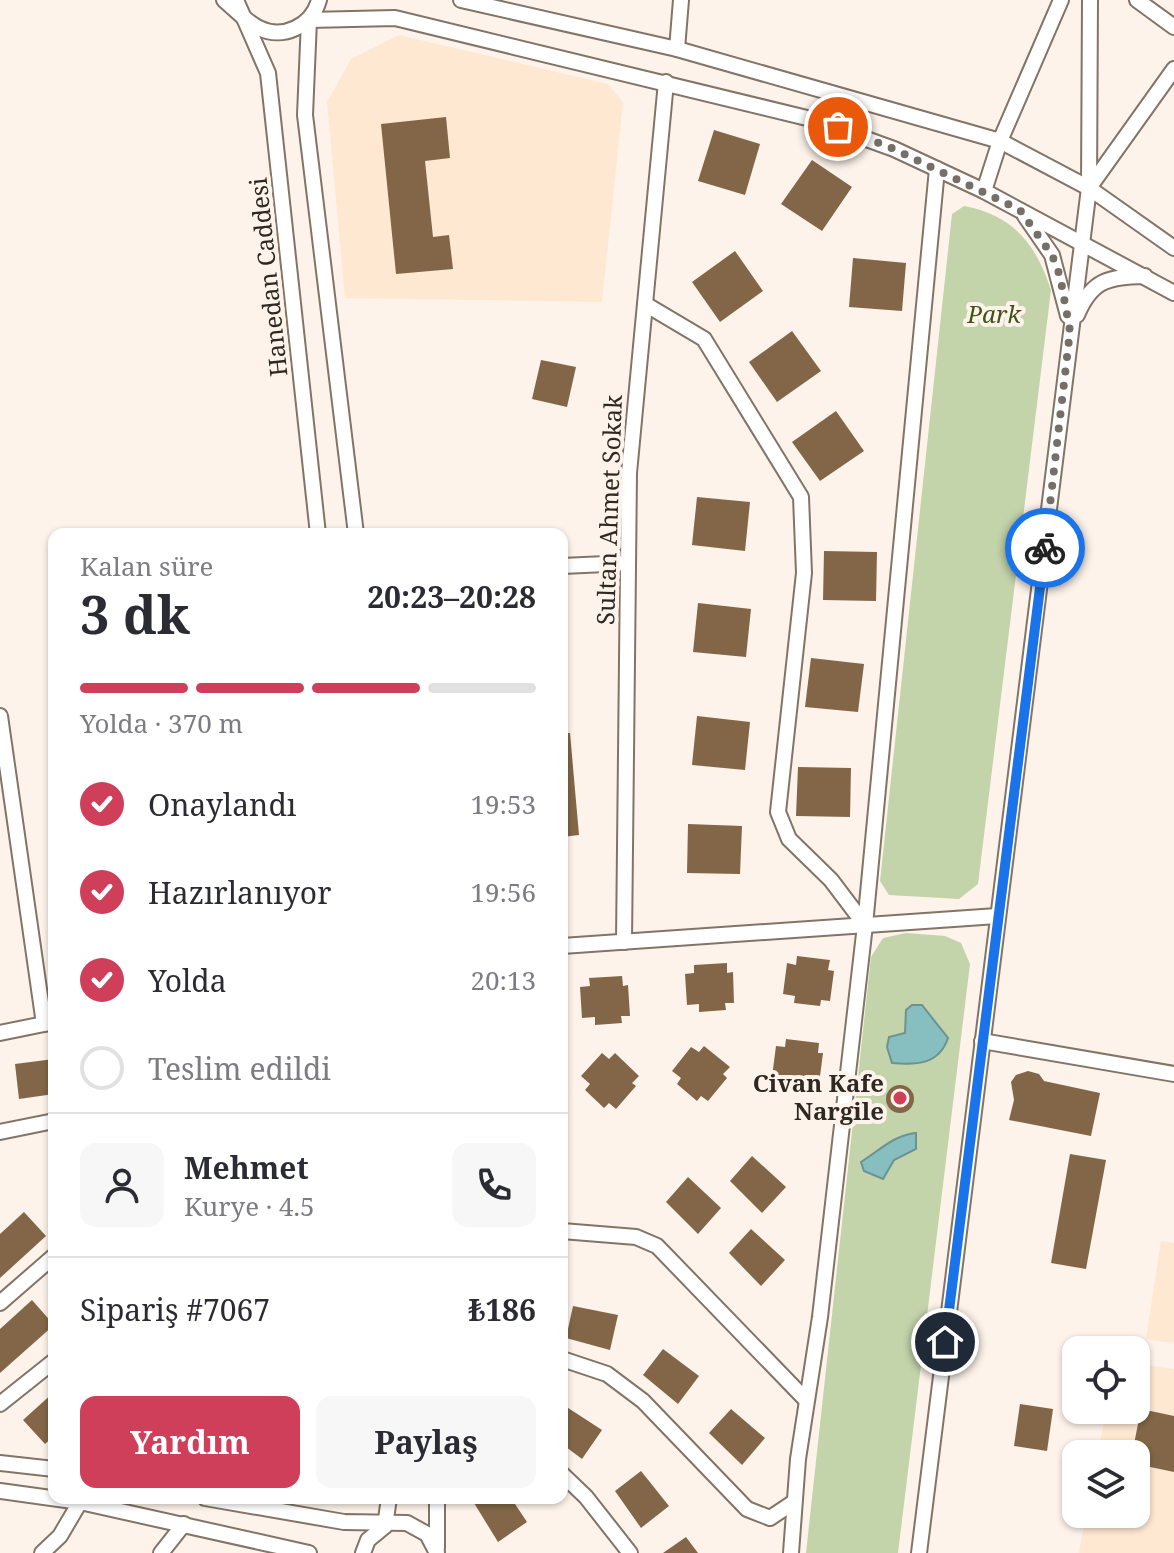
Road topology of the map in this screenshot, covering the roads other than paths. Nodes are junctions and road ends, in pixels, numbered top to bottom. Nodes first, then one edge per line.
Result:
1 (224, 0) edge
2 (236, 0) edge
3 (319, 0) edge
4 (461, 0) edge
5 (681, 0) edge
6 (1061, 0) edge
7 (1090, 0) edge
8 (1137, 0) edge
9 (246, 19) junction
10 (309, 20) junction
11 (1174, 27) edge
12 (677, 49) junction
13 (1174, 69) edge
14 (666, 82) junction
15 (1000, 141) junction
16 (937, 169) junction
17 (1089, 188) junction
18 (984, 191) junction
19 (1020, 210) junction
20 (1083, 242) junction
21 (1174, 248) edge
22 (1145, 276) junction
23 (1174, 293) edge
24 (645, 304) junction
25 (1070, 331) junction
26 (317, 528) edge
27 (355, 528) edge
28 (628, 563) junction
29 (568, 566) edge
30 (0, 716) edge
31 (997, 916) junction
32 (865, 925) junction
33 (624, 942) junction
34 (568, 946) edge
35 (48, 1017) edge
36 (48, 1023) edge
37 (0, 1033) edge
38 (982, 1041) junction
39 (1174, 1074) edge
40 (48, 1122) edge
41 (0, 1132) edge
42 (568, 1231) edge
43 (48, 1261) edge
44 (0, 1303) edge
45 (568, 1361) edge
46 (48, 1366) edge
47 (806, 1400) junction
48 (0, 1404) edge
49 (0, 1463) edge
50 (48, 1468) edge
51 (568, 1480) edge
52 (0, 1491) edge
53 (48, 1498) edge
54 (794, 1502) junction
55 (79, 1504) edge
56 (89, 1504) edge
57 (236, 1504) edge
58 (388, 1504) edge
59 (437, 1504) edge
60 (184, 1524) junction
61 (385, 1526) junction
62 (42, 1553) edge
63 (161, 1553) edge
64 (309, 1553) edge
65 (363, 1553) edge
66 (437, 1553) edge
67 (630, 1553) edge
68 (791, 1553) edge
69 (919, 1553) edge

1 - 9 street
2 - 9 street, Hanedan Caddesi
3 - 10 street
4 - 12 street
5 - 12 street
6 - 15 street
7 - 17 street
8 - 11 street
9 - 10 street
9 - 26 street, Hanedan Caddesi
10 - 14 street
10 - 27 street
12 - 15 street
13 - 17 street
14 - 16 street
14 - 24 street, Sultan Ahmet Sokak
15 - 17 street
15 - 18 street
16 - 18 street
16 - 32 street
17 - 20 street
17 - 21 street
18 - 19 street
19 - 20 street
19 - 25 street
20 - 22 street
20 - 25 street
22 - 23 street
22 - 25 street
24 - 28 street, Sultan Ahmet Sokak
24 - 32 street
25 - 31 street
28 - 29 street
28 - 33 street, Sultan Ahmet Sokak
30 - 35 street
31 - 32 street
31 - 38 street
32 - 33 street
32 - 47 street
33 - 34 street
36 - 37 street
38 - 39 street
38 - 69 street
40 - 41 street
42 - 47 street
43 - 44 street
45 - 54 street
46 - 48 street
47 - 54 street
49 - 50 street
51 - 67 street
52 - 53 street
54 - 68 street
55 - 62 street
56 - 60 street
57 - 61 street
58 - 61 street
59 - 66 street
60 - 63 street
60 - 64 street
61 - 65 street
61 - 66 street

